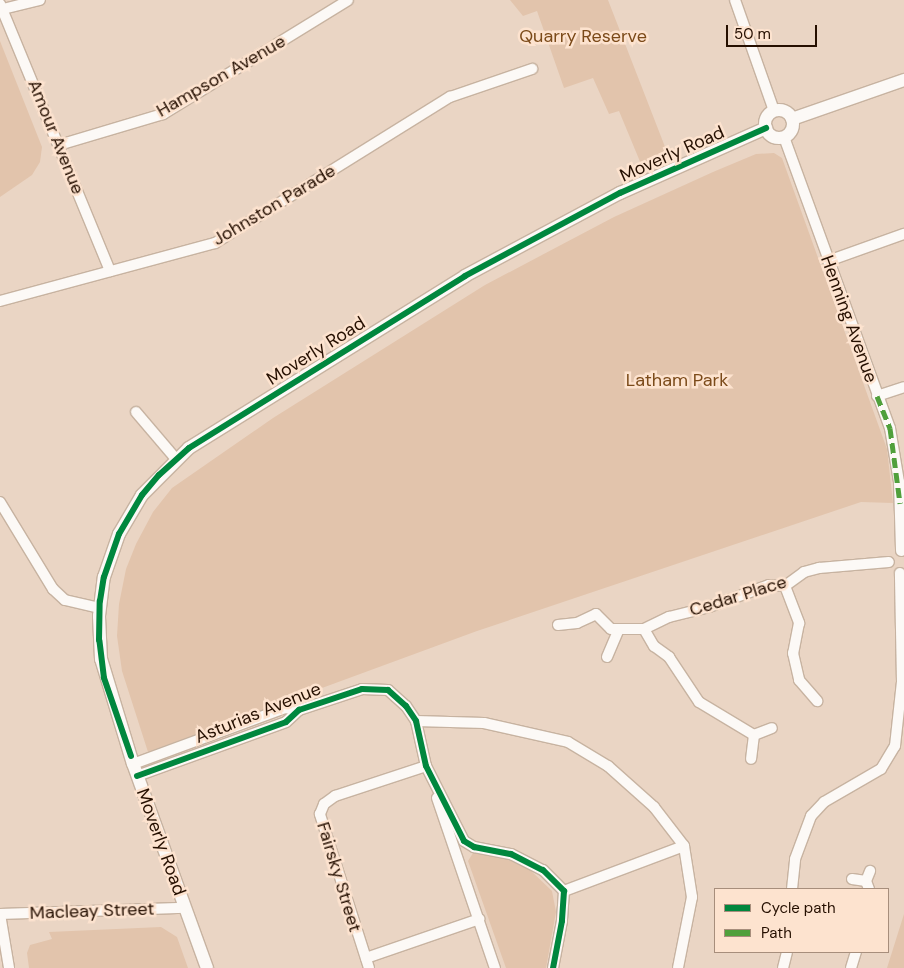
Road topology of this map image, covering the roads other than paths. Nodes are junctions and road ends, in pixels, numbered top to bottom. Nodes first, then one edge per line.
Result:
1 (40, 0) edge
2 (348, 0) edge
3 (735, 0) edge
4 (2, 7) edge
5 (532, 68) dead end
6 (904, 80) edge
7 (774, 111) junction
8 (792, 119) junction
9 (766, 128) junction
10 (784, 137) junction
11 (59, 145) junction
12 (904, 234) edge
13 (828, 261) junction
14 (110, 271) junction
15 (0, 301) edge
16 (904, 387) edge
17 (878, 396) junction
18 (136, 412) dead end
19 (176, 459) junction
20 (0, 502) edge
21 (902, 551) edge
22 (889, 562) junction
23 (902, 573) edge
24 (785, 586) junction
25 (99, 608) junction
26 (558, 625) dead end
27 (644, 629) junction
28 (618, 631) junction
29 (607, 657) dead end
30 (817, 701) dead end
31 (416, 721) junction
32 (772, 728) dead end
33 (754, 735) junction
34 (750, 759) dead end
35 (136, 770) junction
36 (428, 770) junction
37 (684, 846) junction
38 (870, 871) dead end
39 (852, 879) dead end
40 (867, 885) edge
41 (792, 888) edge
42 (564, 891) junction
43 (185, 908) junction
44 (0, 914) edge
45 (479, 919) junction
46 (787, 953) edge
47 (856, 953) edge
48 (367, 963) edge
49 (9, 968) edge
50 (207, 968) edge
51 (495, 968) edge
52 (553, 968) edge
53 (678, 968) edge
54 (783, 968) edge
55 (851, 968) edge

1 - 4 street
2 - 11 street, Hampson Avenue
3 - 7 street
4 - 11 street, Amour Avenue
5 - 14 street, Johnston Parade
6 - 8 street
7 - 8 street
7 - 9 street
8 - 10 street
9 - 10 street
9 - 19 street, Moverly Road
10 - 13 street, Henning Avenue
11 - 14 street, Amour Avenue
12 - 13 street
13 - 17 street, Henning Avenue
14 - 15 street, Johnston Parade
16 - 17 street
17 - 21 street, Henning Avenue
18 - 19 street
19 - 25 street, Moverly Road
20 - 25 street
21 - 22 street
22 - 23 street
22 - 24 street, Cedar Place
23 - 41 street
24 - 27 street, Cedar Place
24 - 30 street
25 - 35 street, Moverly Road
26 - 28 street
27 - 28 street, Cedar Place
27 - 33 street
28 - 29 street
31 - 35 street, Asturias Avenue
31 - 36 street, Asturias Avenue
31 - 37 street
32 - 33 street
33 - 34 street
35 - 43 street, Moverly Road
36 - 42 street, Asturias Avenue
36 - 45 street, Asturias Avenue
36 - 48 street, Fairsky Street
37 - 42 street
37 - 53 street
38 - 40 street
39 - 40 street
42 - 52 street
43 - 44 street, Macleay Street
43 - 50 street, Moverly Road
44 - 49 street
45 - 48 street
45 - 51 street, Asturias Avenue
46 - 54 street
47 - 55 street

